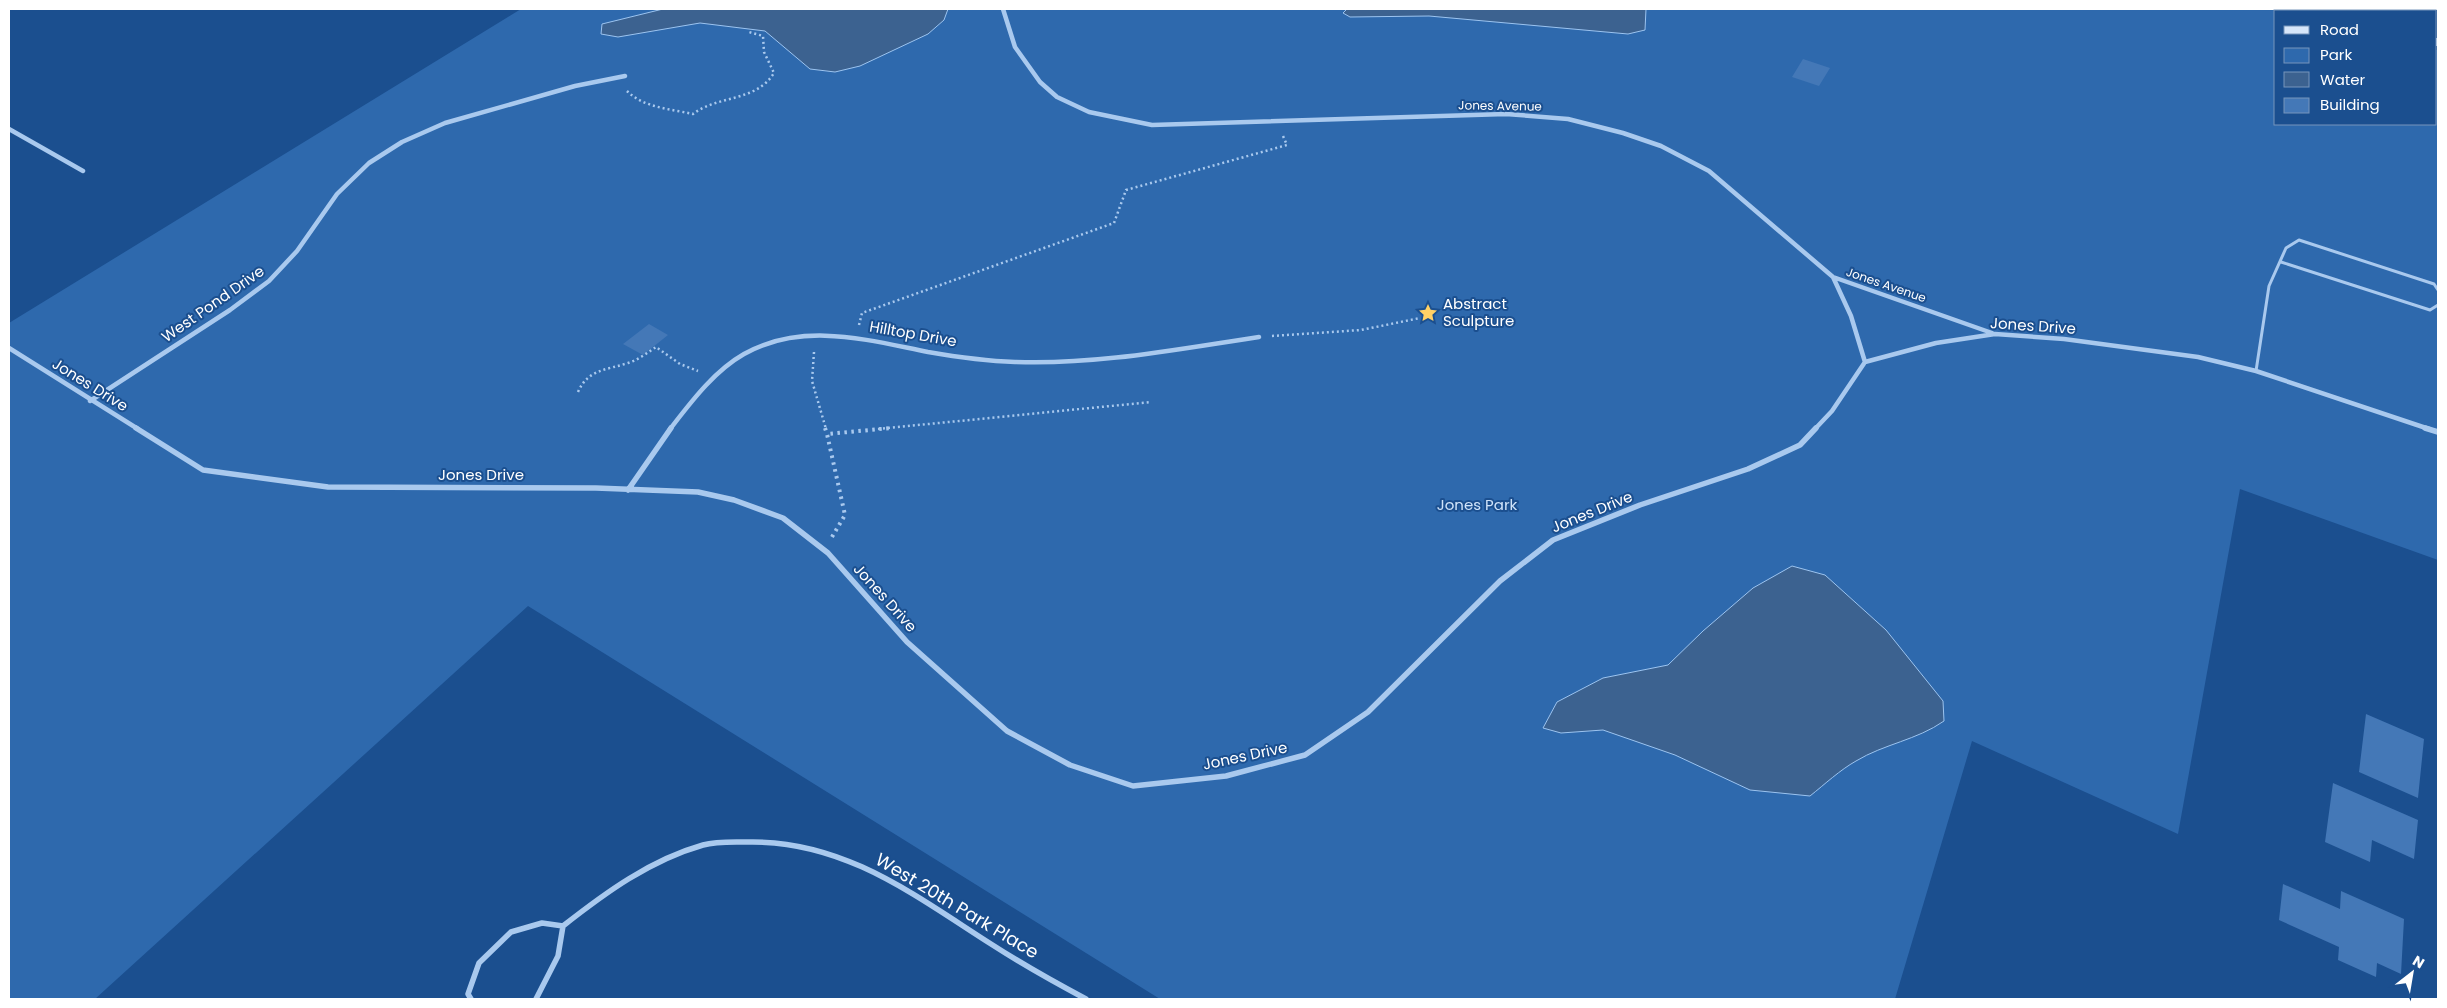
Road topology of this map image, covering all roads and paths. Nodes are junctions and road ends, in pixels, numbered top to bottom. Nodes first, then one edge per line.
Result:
1 (1003, 9) edge
2 (749, 32) dead end
3 (625, 76) joint
4 (1277, 121) junction
5 (9, 129) edge
6 (83, 171) dead end
7 (2281, 262) junction
8 (1833, 277) junction
9 (2438, 290) edge
10 (2438, 306) edge
11 (1420, 318) dead end
12 (1995, 334) junction
13 (817, 336) junction
14 (855, 337) junction
15 (1259, 337) joint
16 (9, 348) edge
17 (1865, 362) junction
18 (2256, 371) junction
19 (715, 378) junction
20 (578, 392) dead end
21 (90, 401) junction
22 (1151, 402) dead end
23 (2438, 432) edge
24 (827, 434) junction
25 (628, 490) junction
26 (819, 546) junction
27 (563, 926) junction
28 (471, 999) edge
29 (536, 999) edge
30 (1086, 999) edge

1 - 4 street, Jones Avenue
2 - 3 path
3 - 21 street, West Pond Drive
4 - 8 street, Jones Avenue
4 - 14 path
5 - 6 street
7 - 9 lane
7 - 10 lane
7 - 18 lane
8 - 12 street, Jones Avenue
8 - 17 street
11 - 15 path
12 - 17 street, Jones Drive
12 - 18 street, Jones Drive
13 - 14 street, Hilltop Drive
13 - 19 street, Hilltop Drive
13 - 24 path
14 - 15 street, Hilltop Drive
16 - 21 street, Jones Drive
17 - 26 street, Jones Drive
18 - 23 street, Jones Drive
19 - 20 path
19 - 25 street, Hilltop Drive
21 - 25 street, Jones Drive
22 - 24 path
24 - 26 path
25 - 26 street, Jones Drive
27 - 28 street
27 - 29 street
27 - 30 street, West 20th Park Place

